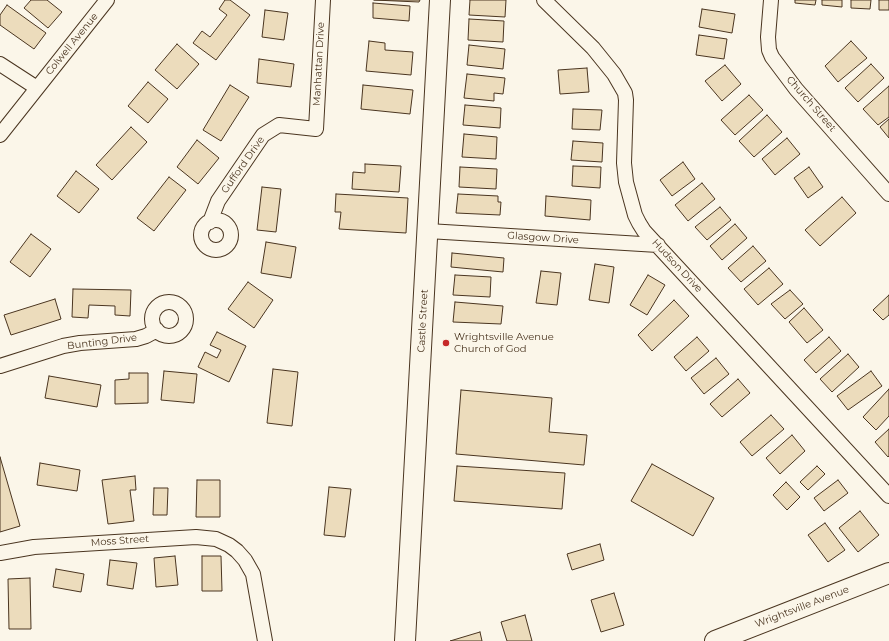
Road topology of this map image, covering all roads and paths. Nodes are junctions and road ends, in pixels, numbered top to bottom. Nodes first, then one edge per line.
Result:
1 (107, 0) edge
2 (323, 0) edge
3 (440, 0) edge
4 (544, 0) edge
5 (771, 0) edge
6 (0, 64) edge
7 (37, 88) junction
8 (316, 129) joint
9 (0, 135) edge
10 (889, 194) edge
11 (210, 222) dead end
12 (428, 231) junction
13 (658, 245) junction
14 (157, 330) dead end
15 (0, 366) edge
16 (889, 496) edge
17 (0, 553) edge
18 (889, 573) edge
19 (265, 641) edge
20 (405, 641) edge
21 (715, 641) edge

1 - 7 street, Colwell Avenue
2 - 8 street, Manhattan Drive
3 - 12 street, Castle Street
4 - 13 street, Hudson Drive
5 - 10 street, Church Street
6 - 7 street
7 - 9 street, Colwell Avenue
8 - 11 street, Gufford Drive
12 - 13 street, Glasgow Drive
12 - 20 street, Castle Street
13 - 16 street, Hudson Drive
14 - 15 street, Bunting Drive
17 - 19 street, Moss Street
18 - 21 street, Wrightsville Avenue

